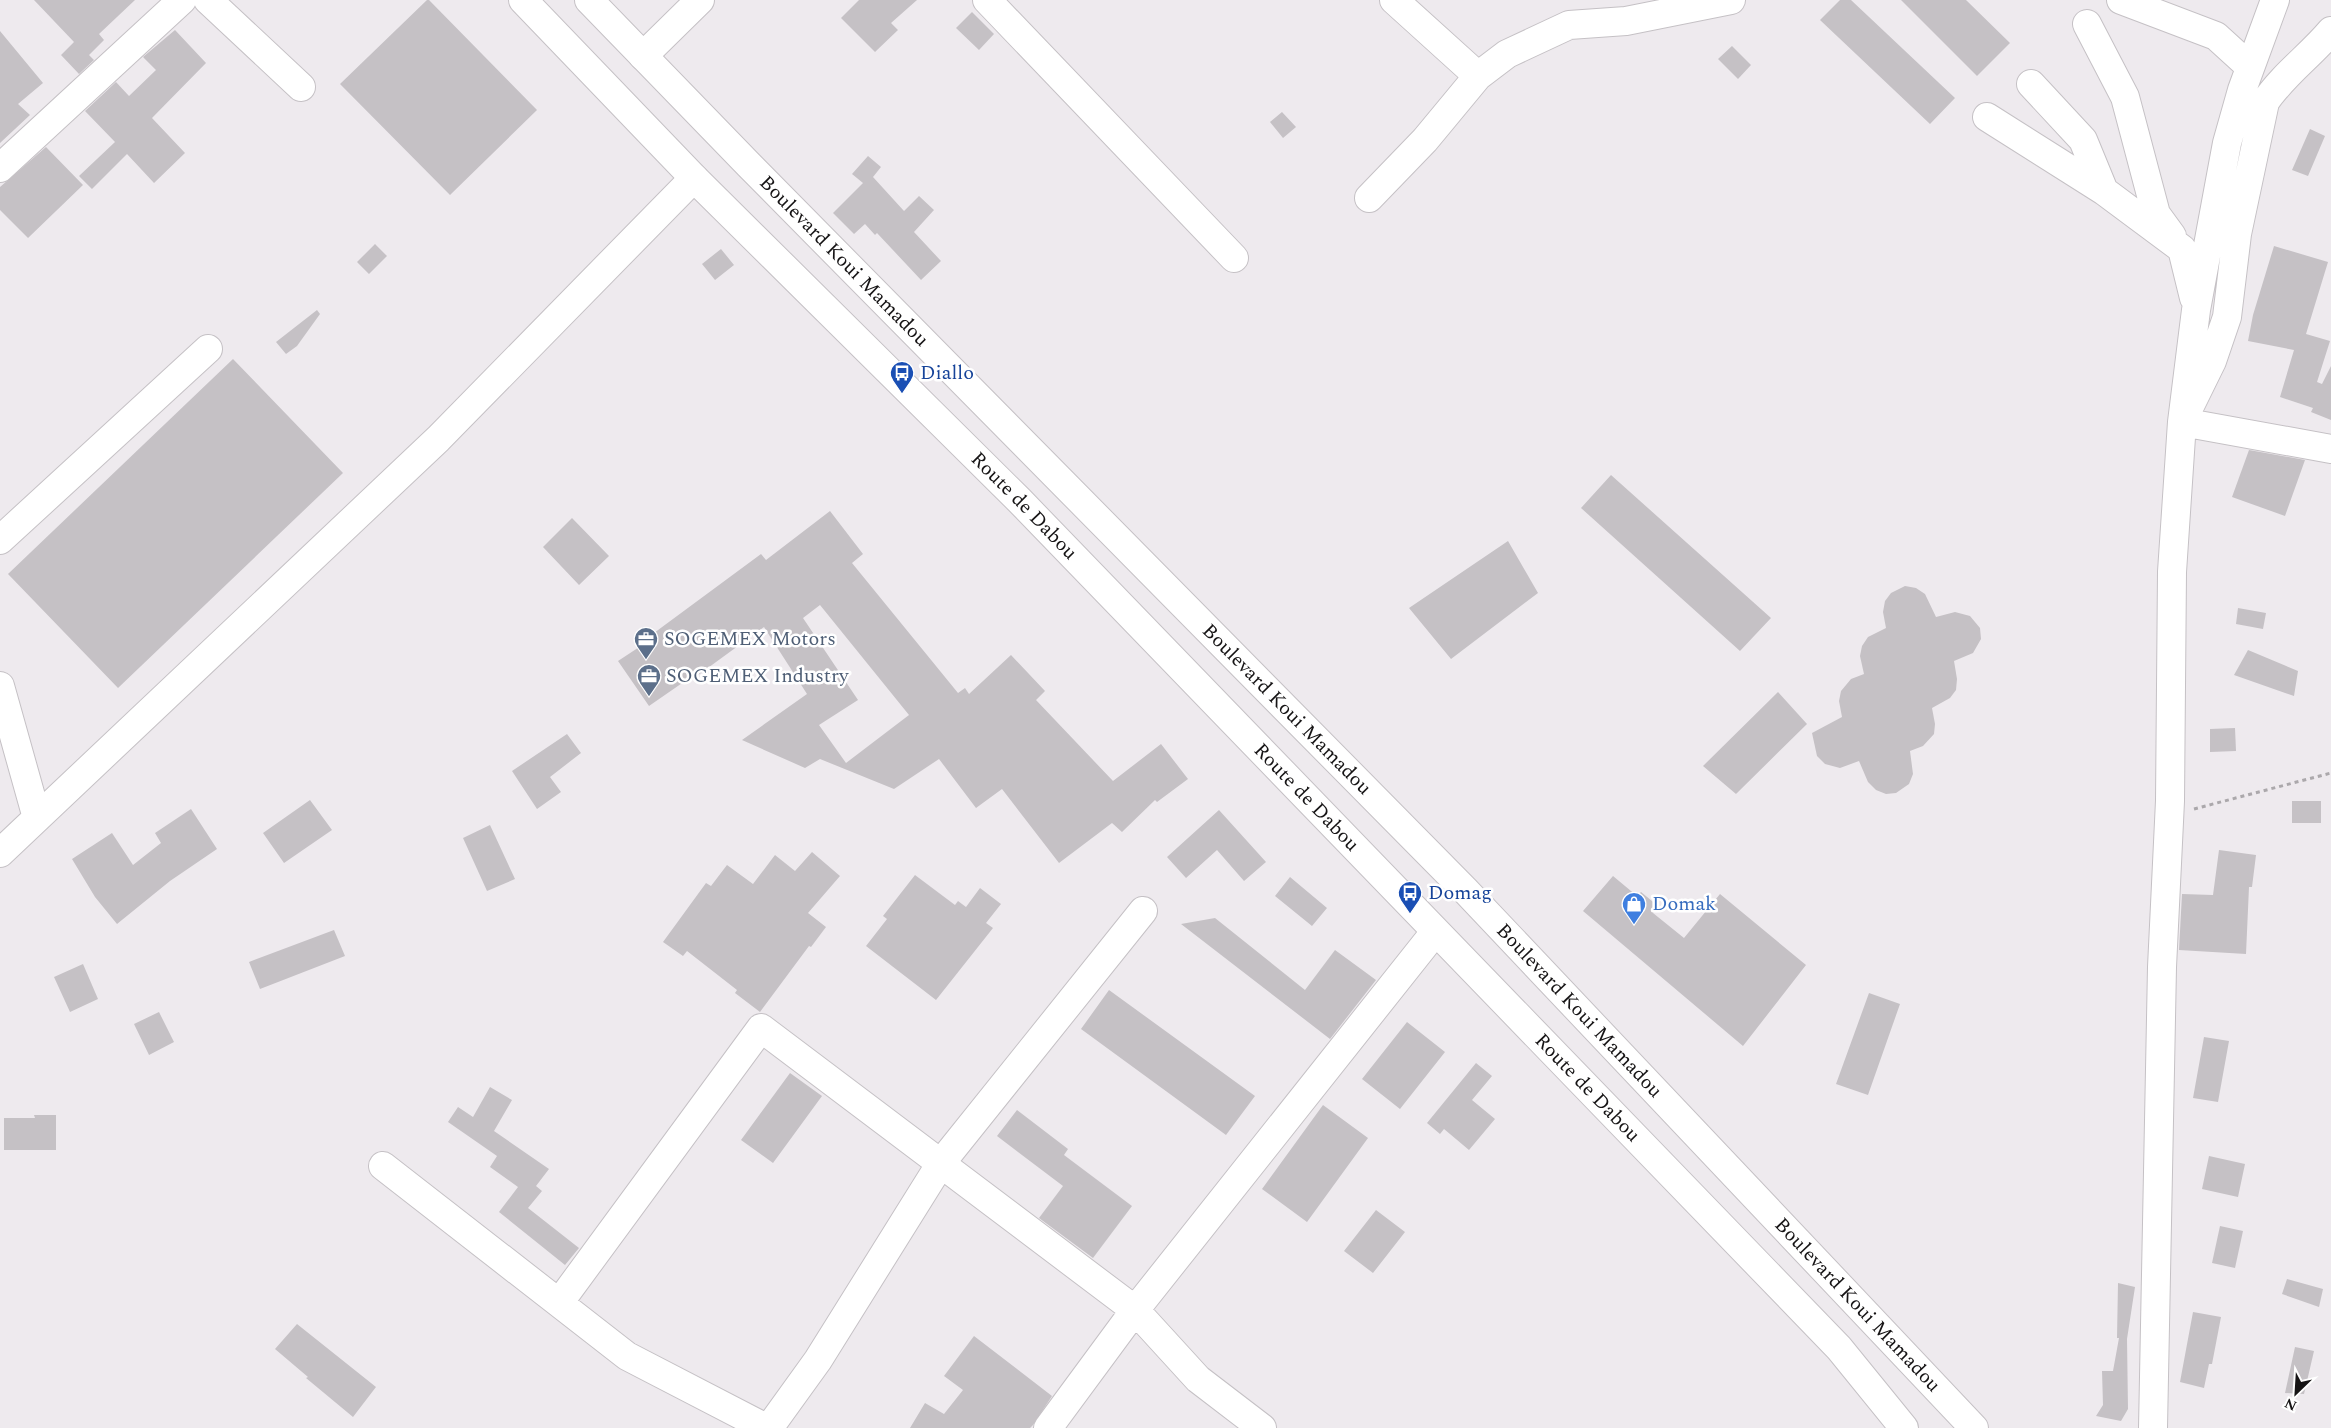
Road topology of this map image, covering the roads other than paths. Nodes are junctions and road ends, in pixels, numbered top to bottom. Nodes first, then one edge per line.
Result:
1 (182, 0) edge
2 (208, 0) edge
3 (523, 0) edge
4 (589, 0) edge
5 (700, 0) edge
6 (986, 0) edge
7 (1394, 0) edge
8 (1731, 0) edge
9 (2121, 0) edge
10 (2274, 0) edge
11 (2087, 24) dead end
12 (2263, 31) junction
13 (2331, 32) edge
14 (2216, 36) junction
15 (642, 56) junction
16 (2250, 67) junction
17 (1478, 76) junction
18 (2031, 84) dead end
19 (301, 87) dead end
20 (1986, 117) dead end
21 (0, 168) edge
22 (694, 178) junction
23 (2104, 191) junction
24 (1369, 198) dead end
25 (2182, 249) junction
26 (1234, 258) dead end
27 (2196, 310) junction
28 (208, 349) dead end
29 (2182, 422) junction
30 (2331, 449) edge
31 (0, 540) edge
32 (0, 686) edge
33 (37, 818) junction
34 (0, 853) edge
35 (1143, 911) dead end
36 (1435, 932) junction
37 (940, 1163) junction
38 (383, 1166) dead end
39 (559, 1303) junction
40 (1135, 1310) junction
41 (767, 1428) edge
42 (1048, 1428) edge
43 (1262, 1428) edge
44 (1904, 1428) edge
45 (1974, 1428) edge
46 (2153, 1428) edge

1 - 21 street
2 - 19 street
3 - 22 street
4 - 15 street, Boulevard Koui Mamadou
5 - 15 street
6 - 26 street
7 - 17 street
8 - 17 street
9 - 14 street
10 - 12 street
11 - 25 street
12 - 14 street
12 - 16 street
13 - 29 street
14 - 16 street
15 - 45 street, Boulevard Koui Mamadou
16 - 27 street
17 - 24 street
18 - 23 street
20 - 23 street
22 - 33 street
22 - 36 street, Route de Dabou
23 - 25 street
25 - 27 street
27 - 29 street
28 - 31 street
29 - 30 street
29 - 46 street
32 - 33 street
33 - 34 street
35 - 37 street
36 - 40 street
36 - 44 street, Route de Dabou
37 - 39 street
37 - 40 street
37 - 41 street
38 - 39 street
39 - 41 street
40 - 42 street
40 - 43 street

